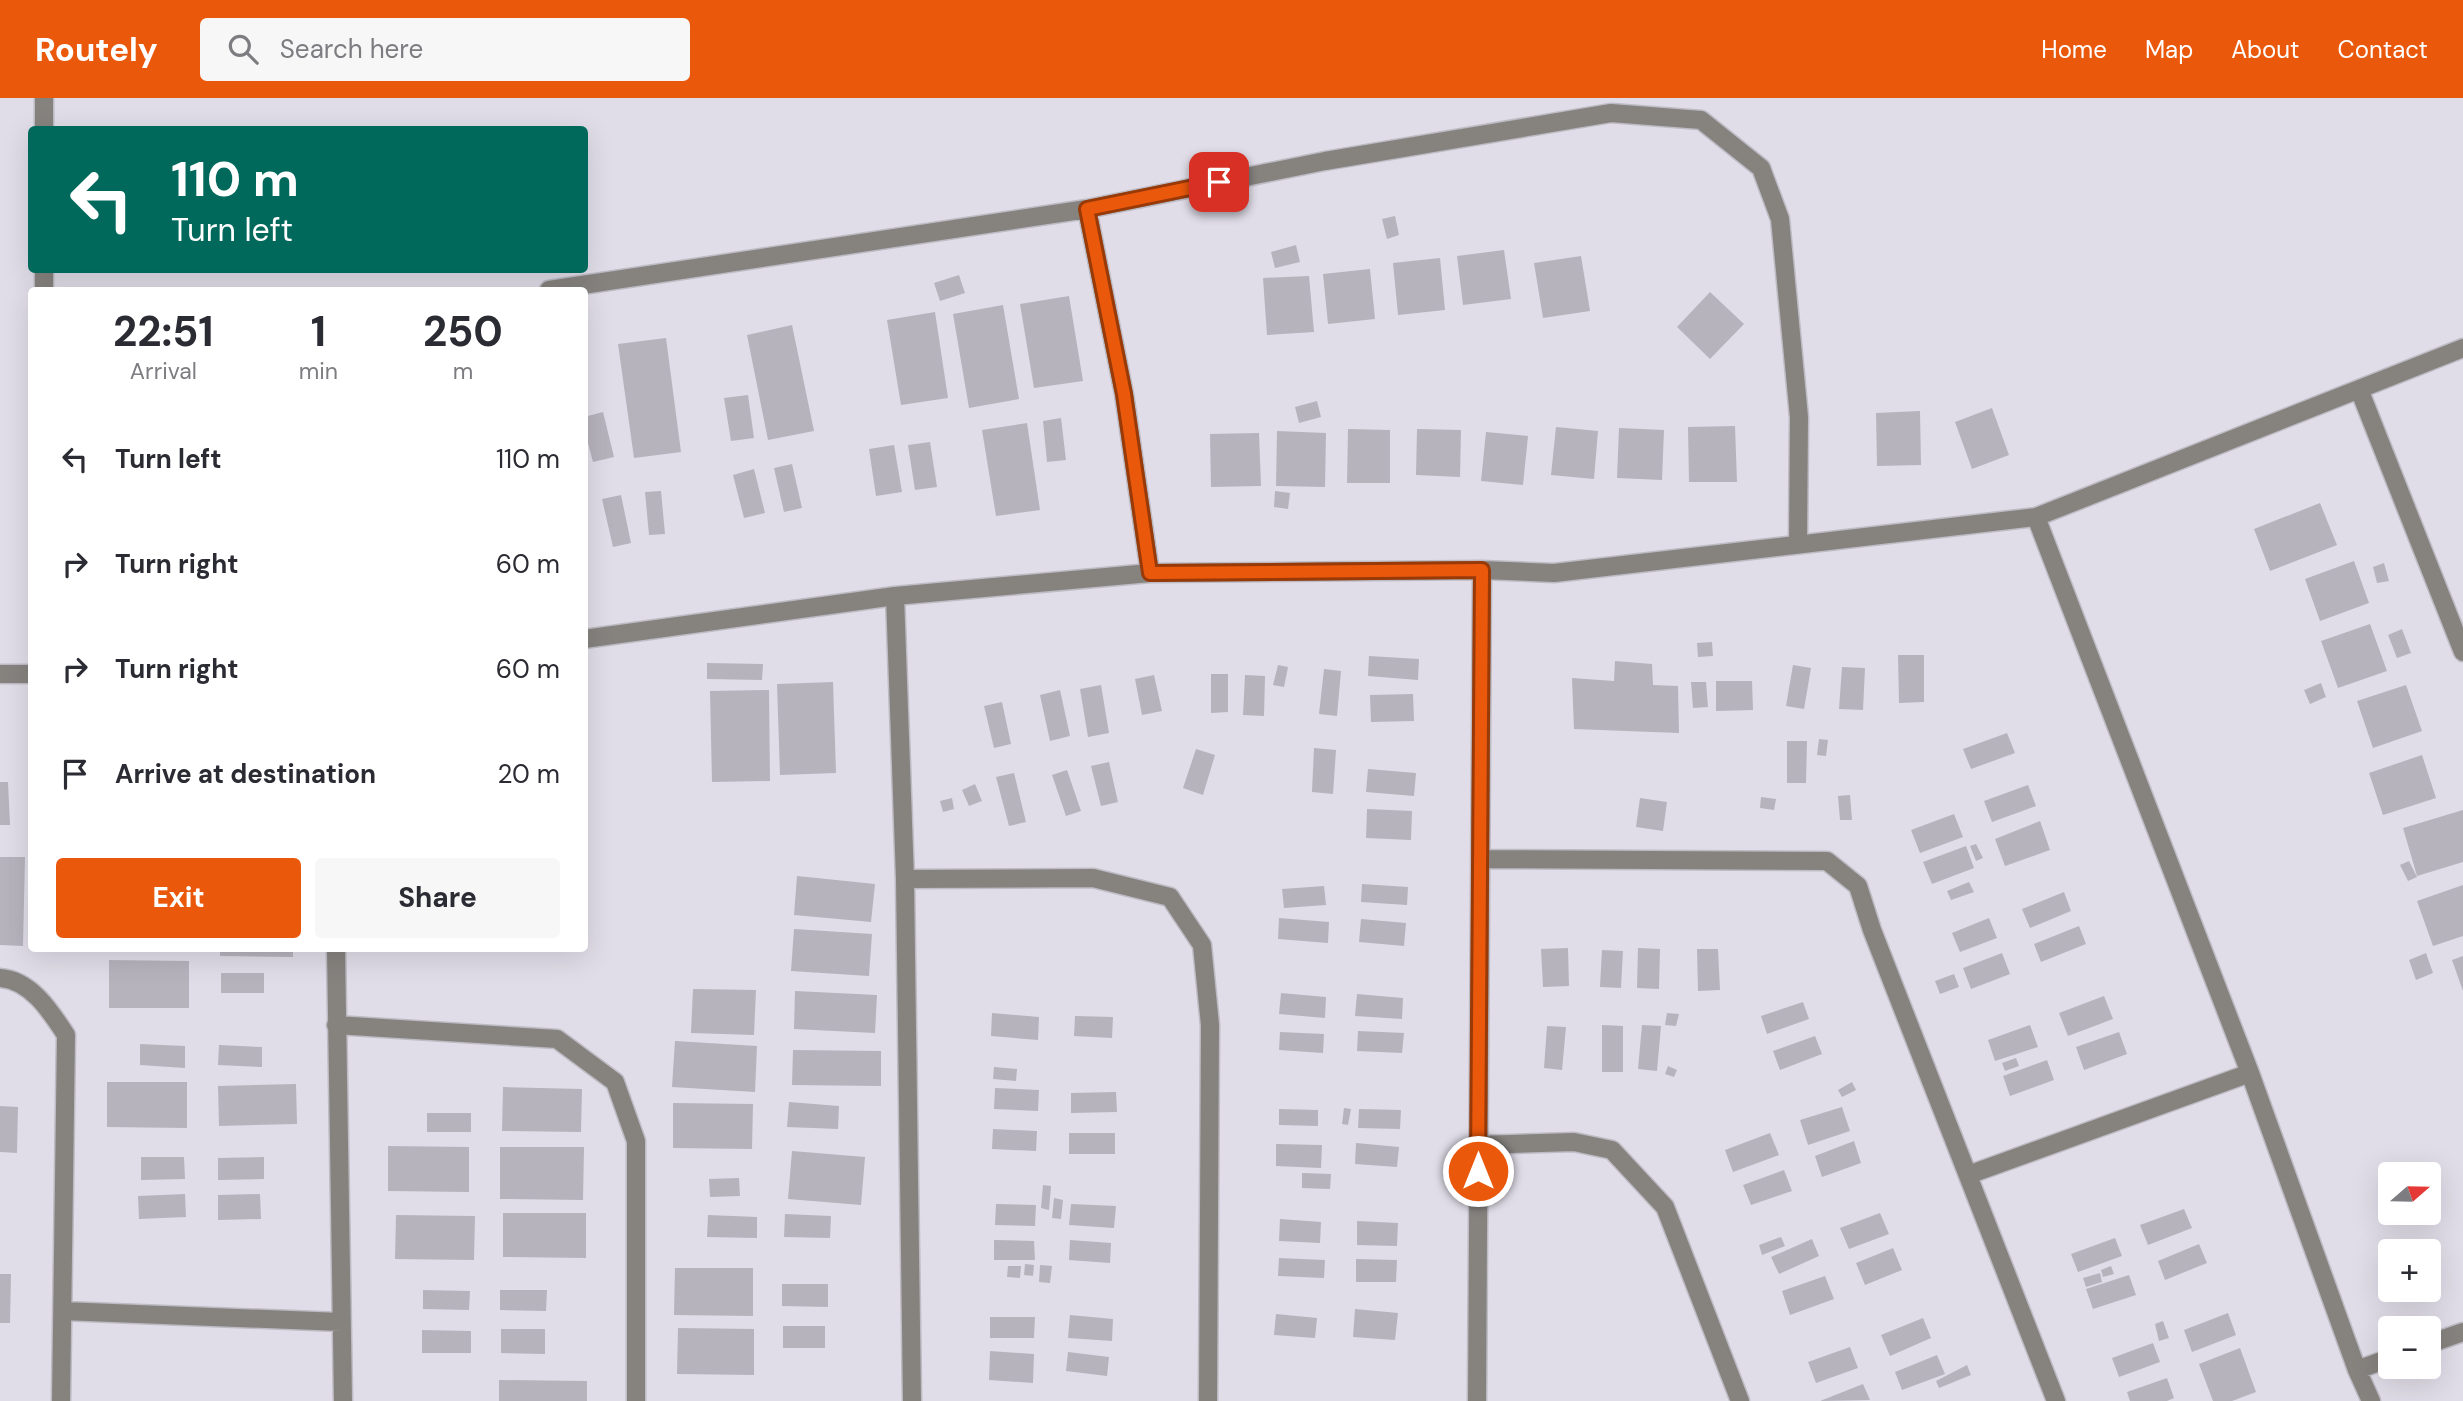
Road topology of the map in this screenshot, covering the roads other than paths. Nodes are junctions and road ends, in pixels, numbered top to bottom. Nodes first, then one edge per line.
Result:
1 (44, 98) edge
2 (44, 126) edge
3 (1087, 209) junction
4 (569, 287) edge
5 (2463, 348) edge
6 (2359, 389) junction
7 (2036, 517) junction
8 (1798, 544) junction
9 (1482, 570) junction
10 (1150, 573) junction
11 (895, 596) junction
12 (588, 638) edge
13 (2463, 652) edge
14 (0, 674) edge
15 (28, 674) edge
16 (1480, 859) junction
17 (905, 878) junction
18 (336, 952) edge
19 (0, 978) edge
20 (336, 1025) junction
21 (2250, 1073) junction
22 (1478, 1145) junction
23 (1968, 1175) junction
24 (63, 1311) junction
25 (341, 1322) junction
26 (2463, 1332) edge
27 (2441, 1340) edge
28 (2378, 1362) edge
29 (2357, 1370) junction
30 (61, 1401) edge
31 (343, 1401) edge
32 (636, 1401) edge
33 (912, 1401) edge
34 (1208, 1401) edge
35 (1477, 1401) edge
36 (1740, 1401) edge
37 (2056, 1401) edge
38 (2371, 1401) edge

1 - 2 street
3 - 4 street
3 - 8 street
3 - 10 street
5 - 6 street
6 - 7 street
6 - 13 street
7 - 8 street
7 - 21 street
8 - 9 street
9 - 10 street
9 - 16 street
10 - 11 street
11 - 12 street
11 - 17 street
14 - 15 street
16 - 22 street
16 - 23 street
17 - 33 street
17 - 34 street
18 - 20 street
19 - 24 street
20 - 25 street
20 - 32 street
21 - 23 street
21 - 29 street
22 - 35 street
22 - 36 street
23 - 37 street
24 - 25 street
24 - 30 street
25 - 31 street
26 - 27 street
28 - 29 street
29 - 38 street

